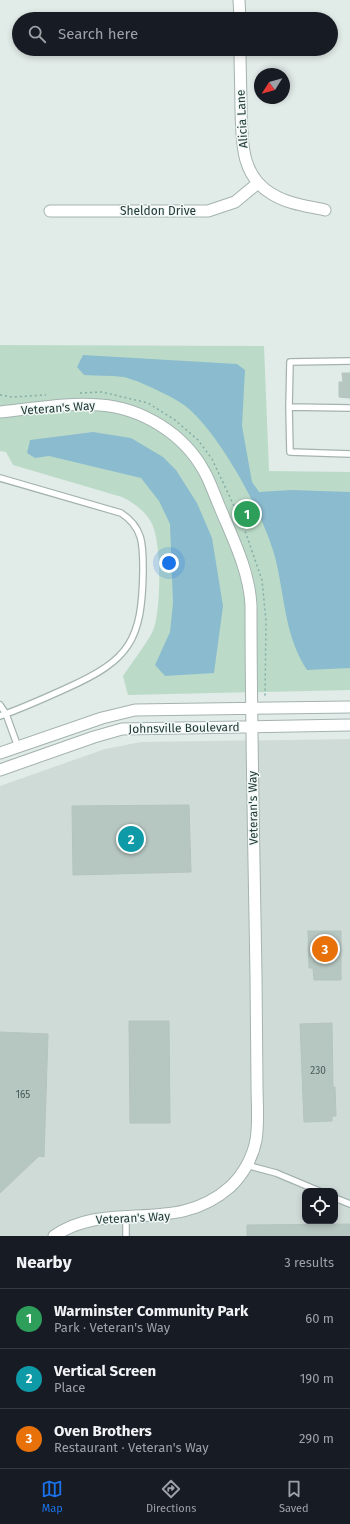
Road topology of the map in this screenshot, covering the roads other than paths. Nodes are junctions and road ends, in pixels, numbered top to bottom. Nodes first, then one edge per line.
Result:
1 (239, 0) edge
2 (240, 12) edge
3 (240, 56) edge
4 (258, 183) junction
5 (50, 210) dead end
6 (325, 210) dead end
7 (350, 361) edge
8 (289, 407) junction
9 (350, 408) edge
10 (0, 412) edge
11 (350, 454) edge
12 (0, 478) edge
13 (0, 704) edge
14 (350, 706) edge
15 (251, 709) junction
16 (3, 715) edge
17 (350, 725) edge
18 (252, 728) junction
19 (18, 747) junction
20 (0, 754) edge
21 (0, 770) edge
22 (246, 1165) junction
23 (312, 1188) edge
24 (338, 1199) edge
25 (350, 1204) edge
26 (126, 1219) junction
27 (54, 1236) edge
28 (126, 1236) edge

1 - 2 street
3 - 4 street, Alicia Lane
4 - 5 street, Sheldon Drive
4 - 6 street, Alicia Lane
7 - 8 lane
8 - 9 lane
8 - 11 lane
10 - 15 street, Veteran's Way
12 - 16 lane
13 - 16 lane
14 - 15 street, Johnsville Boulevard
15 - 18 street, Veteran's Way
15 - 19 street, Johnsville Boulevard
16 - 19 lane
17 - 18 street, Johnsville Boulevard
18 - 21 street, Johnsville Boulevard
18 - 22 street, Veteran's Way
19 - 20 street, Johnsville Boulevard
22 - 23 lane
22 - 26 street, Veteran's Way
24 - 25 lane
26 - 27 street, Veteran's Way
26 - 28 lane

